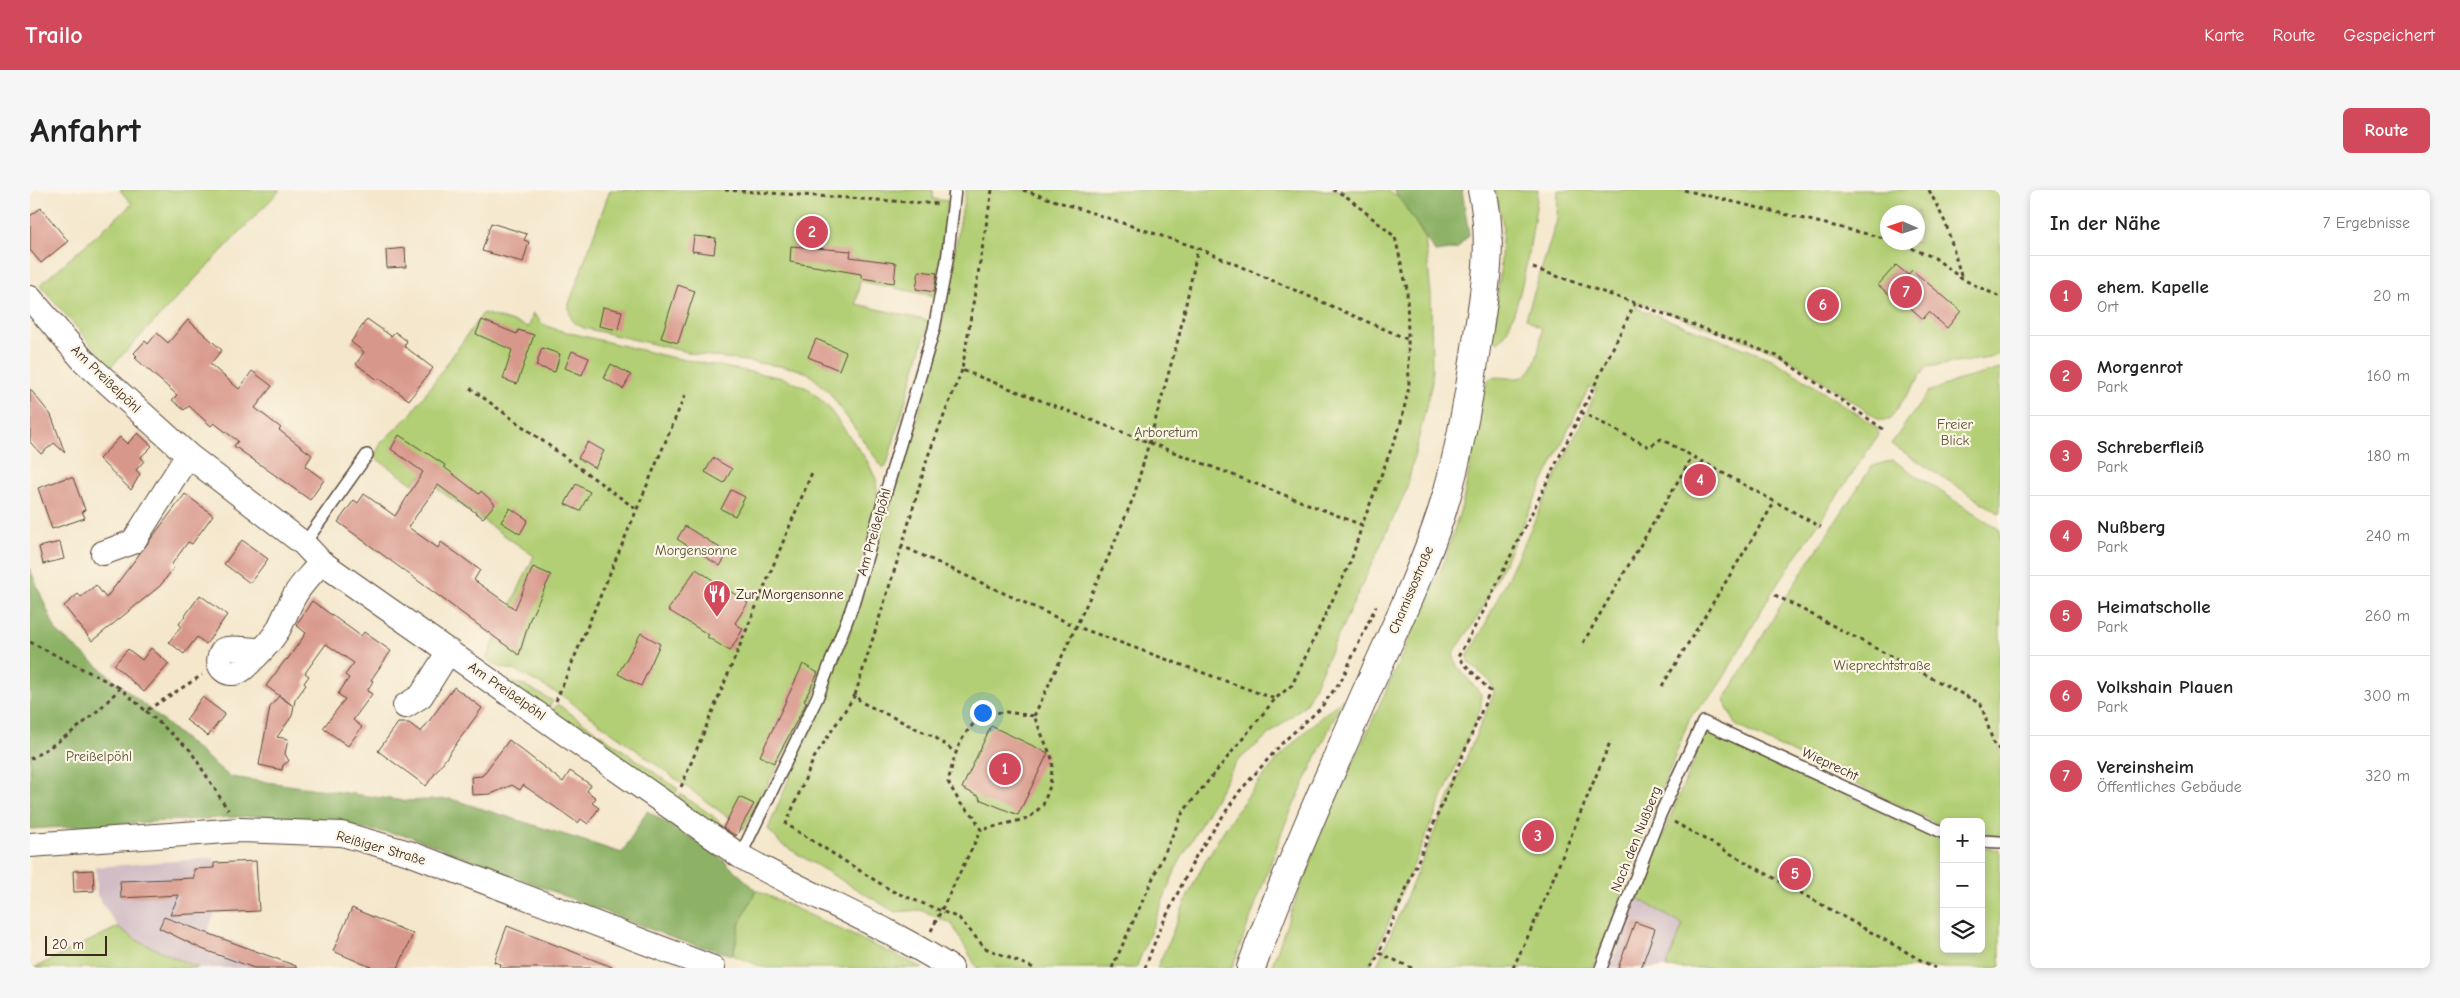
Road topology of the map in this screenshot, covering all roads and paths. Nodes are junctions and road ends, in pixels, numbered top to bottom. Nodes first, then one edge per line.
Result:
1 (725, 190) edge
2 (955, 190) edge
3 (992, 190) edge
4 (1023, 190) edge
5 (1333, 190) edge
6 (1482, 190) edge
7 (1684, 190) edge
8 (1929, 190) edge
9 (954, 205) junction
10 (1880, 236) edge
11 (1198, 248) junction
12 (1916, 250) edge
13 (1533, 268) dead end
14 (1962, 279) junction
15 (2000, 297) edge
16 (30, 298) edge
17 (1635, 303) junction
18 (1407, 339) junction
19 (962, 370) junction
20 (470, 388) dead end
21 (686, 393) dead end
22 (1581, 412) junction
23 (1886, 431) dead end
24 (1150, 442) junction
25 (188, 455) junction
26 (367, 455) dead end
27 (1692, 457) junction
28 (813, 470) dead end
29 (1774, 503) junction
30 (636, 509) junction
31 (1362, 525) junction
32 (1821, 527) dead end
33 (304, 544) junction
34 (902, 546) junction
35 (102, 553) dead end
36 (321, 562) junction
37 (1775, 595) dead end
38 (1379, 600) dead end
39 (1074, 626) junction
40 (30, 642) edge
41 (1583, 643) dead end
42 (449, 651) junction
43 (219, 664) joint
44 (1662, 686) dead end
45 (120, 688) junction
46 (855, 695) junction
47 (1274, 700) junction
48 (405, 706) dead end
49 (146, 711) junction
50 (1034, 716) junction
51 (545, 718) junction
52 (1703, 722) joint
53 (1612, 740) dead end
54 (2000, 750) edge
55 (955, 752) junction
56 (30, 759) edge
57 (688, 793) dead end
58 (1660, 815) junction
59 (240, 830) junction
60 (981, 830) junction
61 (1940, 830) edge
62 (1985, 841) edge
63 (2000, 842) edge
64 (30, 845) edge
65 (740, 856) junction
66 (942, 910) junction
67 (922, 950) junction
68 (1379, 954) junction
69 (713, 968) edge
70 (951, 968) edge
71 (1034, 968) edge
72 (1112, 968) edge
73 (1145, 968) edge
74 (1251, 968) edge
75 (1372, 968) edge
76 (1412, 968) edge
77 (1513, 968) edge
78 (1601, 968) edge
79 (1935, 968) edge

1 - 9 path
2 - 9 lane, Am Preißelpöhl
3 - 19 path
4 - 11 path
5 - 18 path
6 - 74 street, Chamissostraße
7 - 10 path
8 - 14 path
9 - 65 lane, Am Preißelpöhl
11 - 18 path
11 - 24 path
12 - 14 path
13 - 17 path
14 - 15 path
16 - 25 street, Am Preißelpöhl
17 - 22 path
17 - 23 path
18 - 31 path
19 - 24 path
19 - 34 path
20 - 30 path
21 - 30 path
22 - 27 path
22 - 68 path
24 - 31 path
24 - 39 path
25 - 33 street, Am Preißelpöhl
25 - 35 street
26 - 33 lane
27 - 29 path
27 - 41 path
28 - 57 path
29 - 32 path
29 - 44 path
30 - 51 path
31 - 47 path
33 - 36 street, Am Preißelpöhl
34 - 39 path
34 - 46 path
36 - 42 street, Am Preißelpöhl
36 - 43 street
37 - 54 path
38 - 73 path
39 - 47 path
39 - 50 path
40 - 45 path
42 - 48 street
42 - 51 street, Am Preißelpöhl
43 - 49 path
45 - 49 path
45 - 56 path
46 - 55 path
46 - 66 path
47 - 72 path
49 - 59 path
50 - 55 path
50 - 60 path
51 - 65 street, Am Preißelpöhl
52 - 58 lane, Nach den Nußberg
52 - 61 lane, Wieprecht
53 - 77 path
55 - 60 path
58 - 78 lane, Nach den Nußberg
58 - 79 path
59 - 64 street, Reißiger Straße
59 - 69 street, Reißiger Straße
60 - 66 path
62 - 63 lane
65 - 67 street, Am Preißelpöhl
66 - 67 path
66 - 71 path
67 - 70 street, Am Preißelpöhl
68 - 75 path
68 - 76 path

